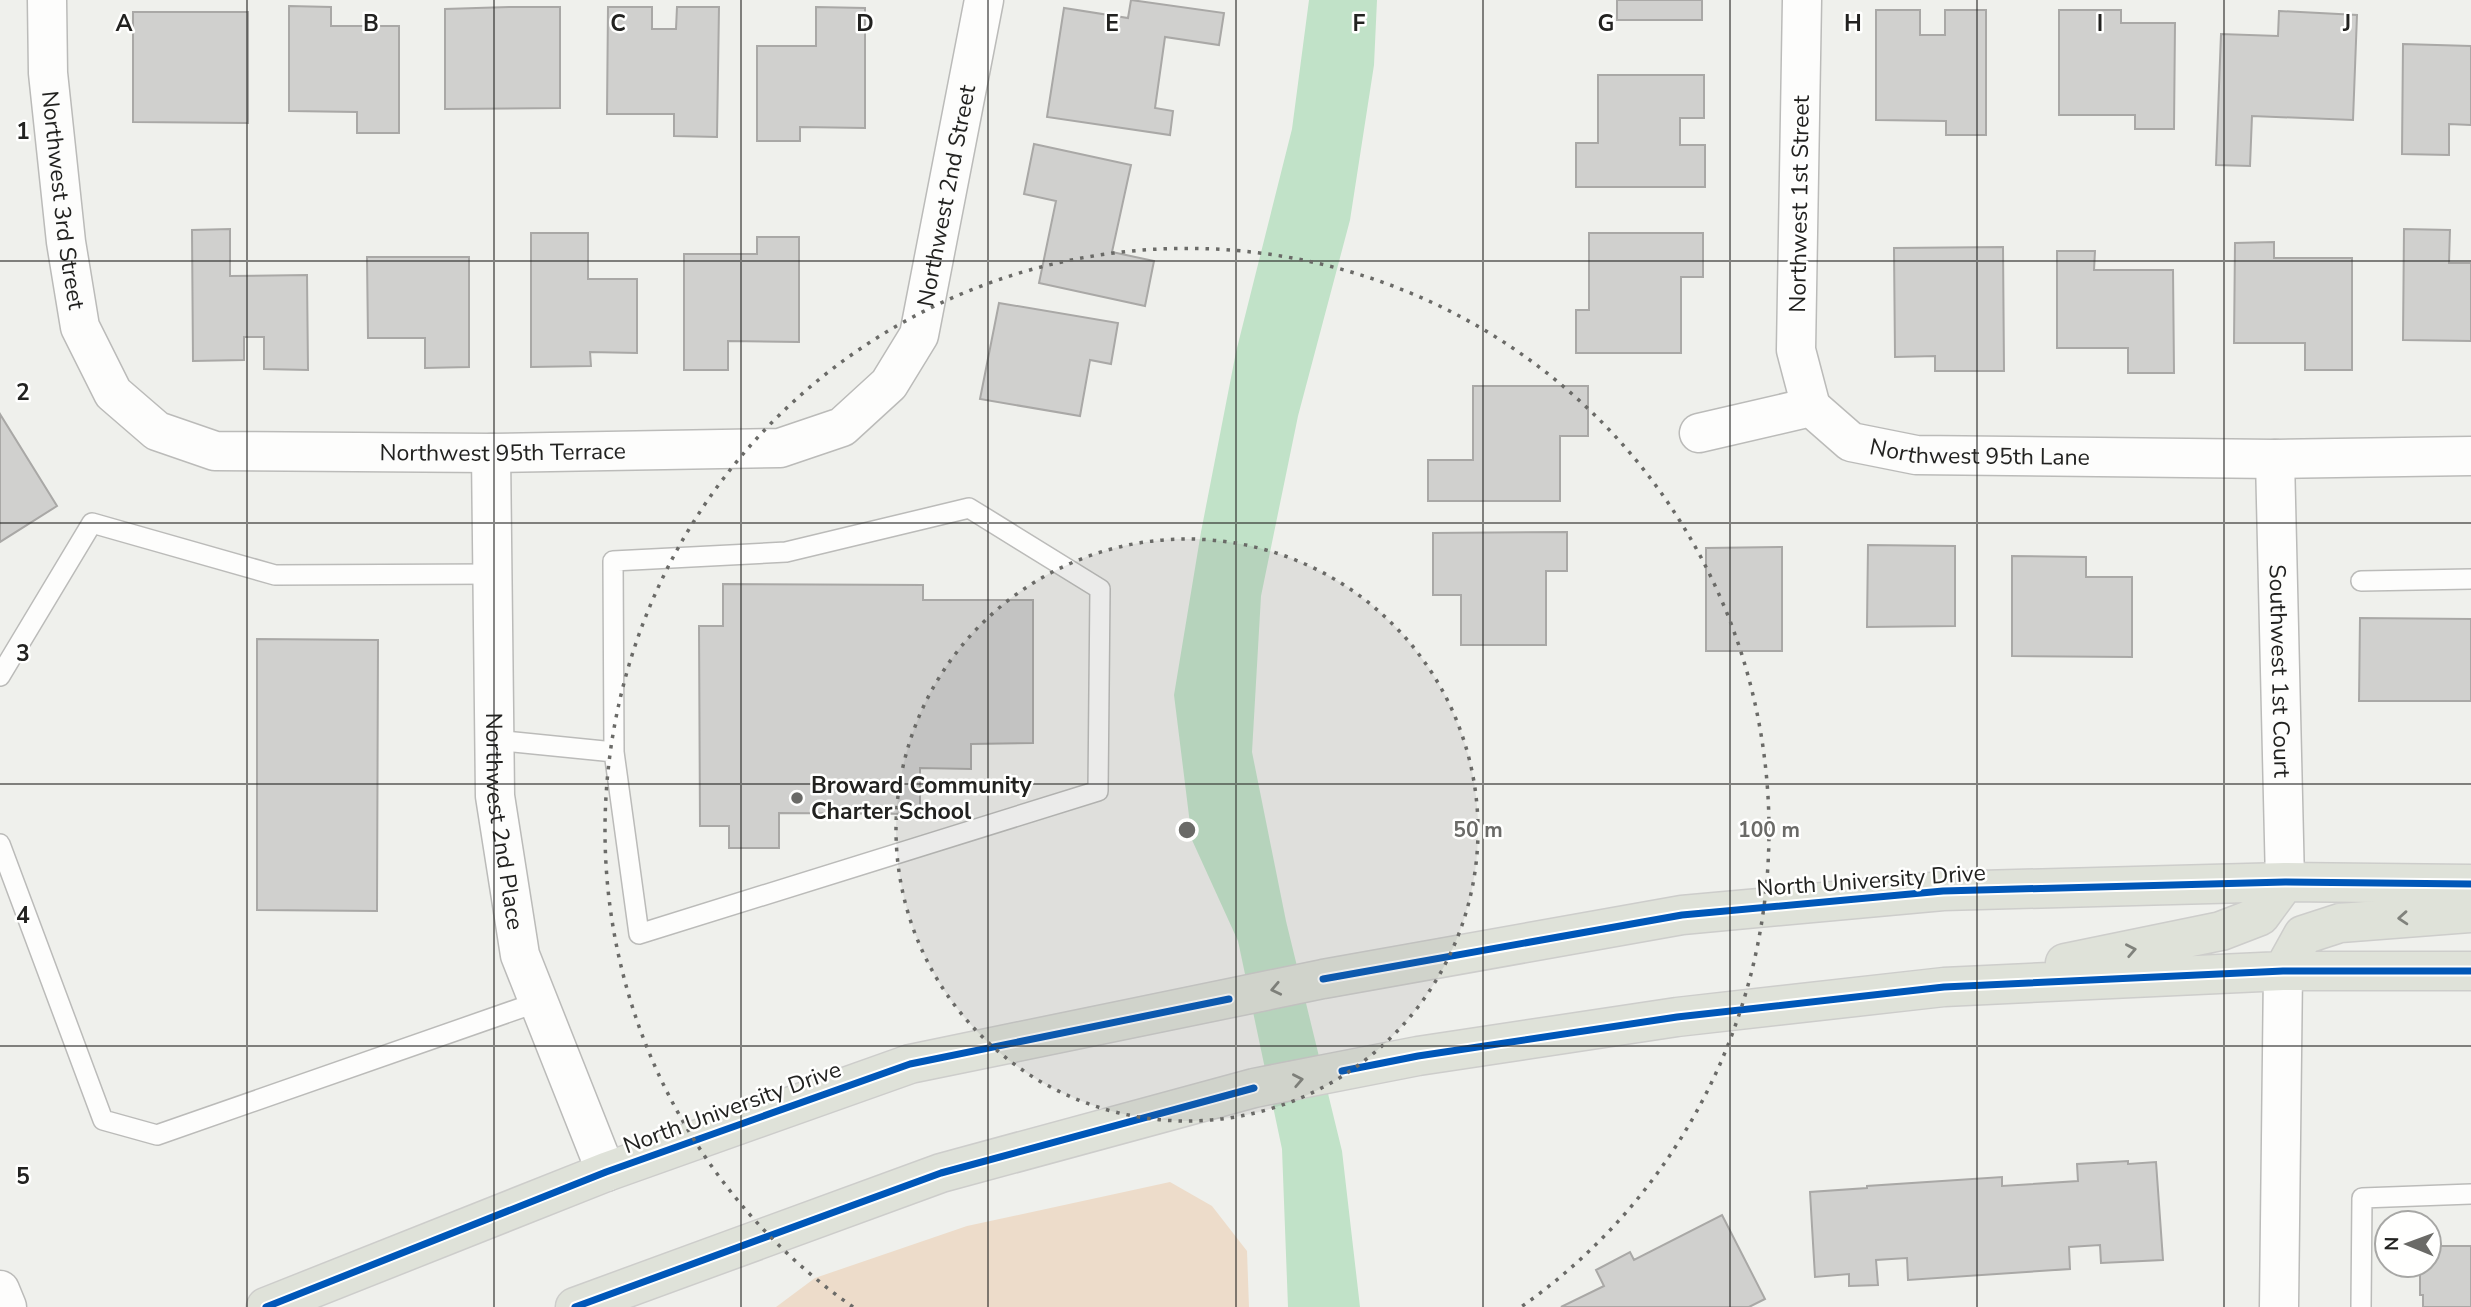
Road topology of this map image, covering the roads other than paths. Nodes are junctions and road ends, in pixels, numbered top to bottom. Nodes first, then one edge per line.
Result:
1 (47, 0) edge
2 (984, 0) edge
3 (1802, 0) edge
4 (889, 384) joint
5 (113, 393) joint
6 (1811, 407) junction
7 (1699, 433) dead end
8 (491, 453) junction
9 (2471, 456) edge
10 (2275, 459) junction
11 (494, 574) junction
12 (2471, 579) edge
13 (2361, 581) dead end
14 (0, 676) edge
15 (494, 740) junction
16 (614, 752) junction
17 (0, 845) edge
18 (2285, 882) junction
19 (2471, 884) edge
20 (2471, 913) edge
21 (2283, 971) junction
22 (2471, 971) edge
23 (1944, 987) junction
24 (538, 1002) junction
25 (606, 1172) junction
26 (2471, 1194) edge
27 (0, 1290) edge
28 (626, 1298) edge
29 (7, 1307) edge
30 (266, 1307) edge
31 (575, 1307) edge
32 (2278, 1307) edge
33 (2361, 1307) edge

1 - 5 street, Northwest 3rd Street
2 - 4 street, Northwest 2nd Street
3 - 6 street, Northwest 1st Street
4 - 8 street, Northwest 95th Terrace
5 - 8 street, Northwest 95th Terrace
6 - 7 street
6 - 10 street, Northwest 95th Lane
8 - 11 street, Northwest 2nd Place
9 - 10 street, Northwest 95th Lane
10 - 18 street, Southwest 1st Court
11 - 14 lane
11 - 15 street, Northwest 2nd Place
12 - 13 lane
15 - 16 lane
15 - 24 street, Northwest 2nd Place
16 - 16 lane
17 - 24 lane
18 - 19 main road, North University Drive
23 -> 18 main road
18 -> 25 main road, North University Drive
20 -> 21 main road
21 - 22 main road
21 - 23 main road
21 - 32 street
28 -> 23 main road
24 - 25 street, Northwest 2nd Place
25 - 30 main road, North University Drive
26 - 33 lane
27 - 29 street
28 - 31 main road

